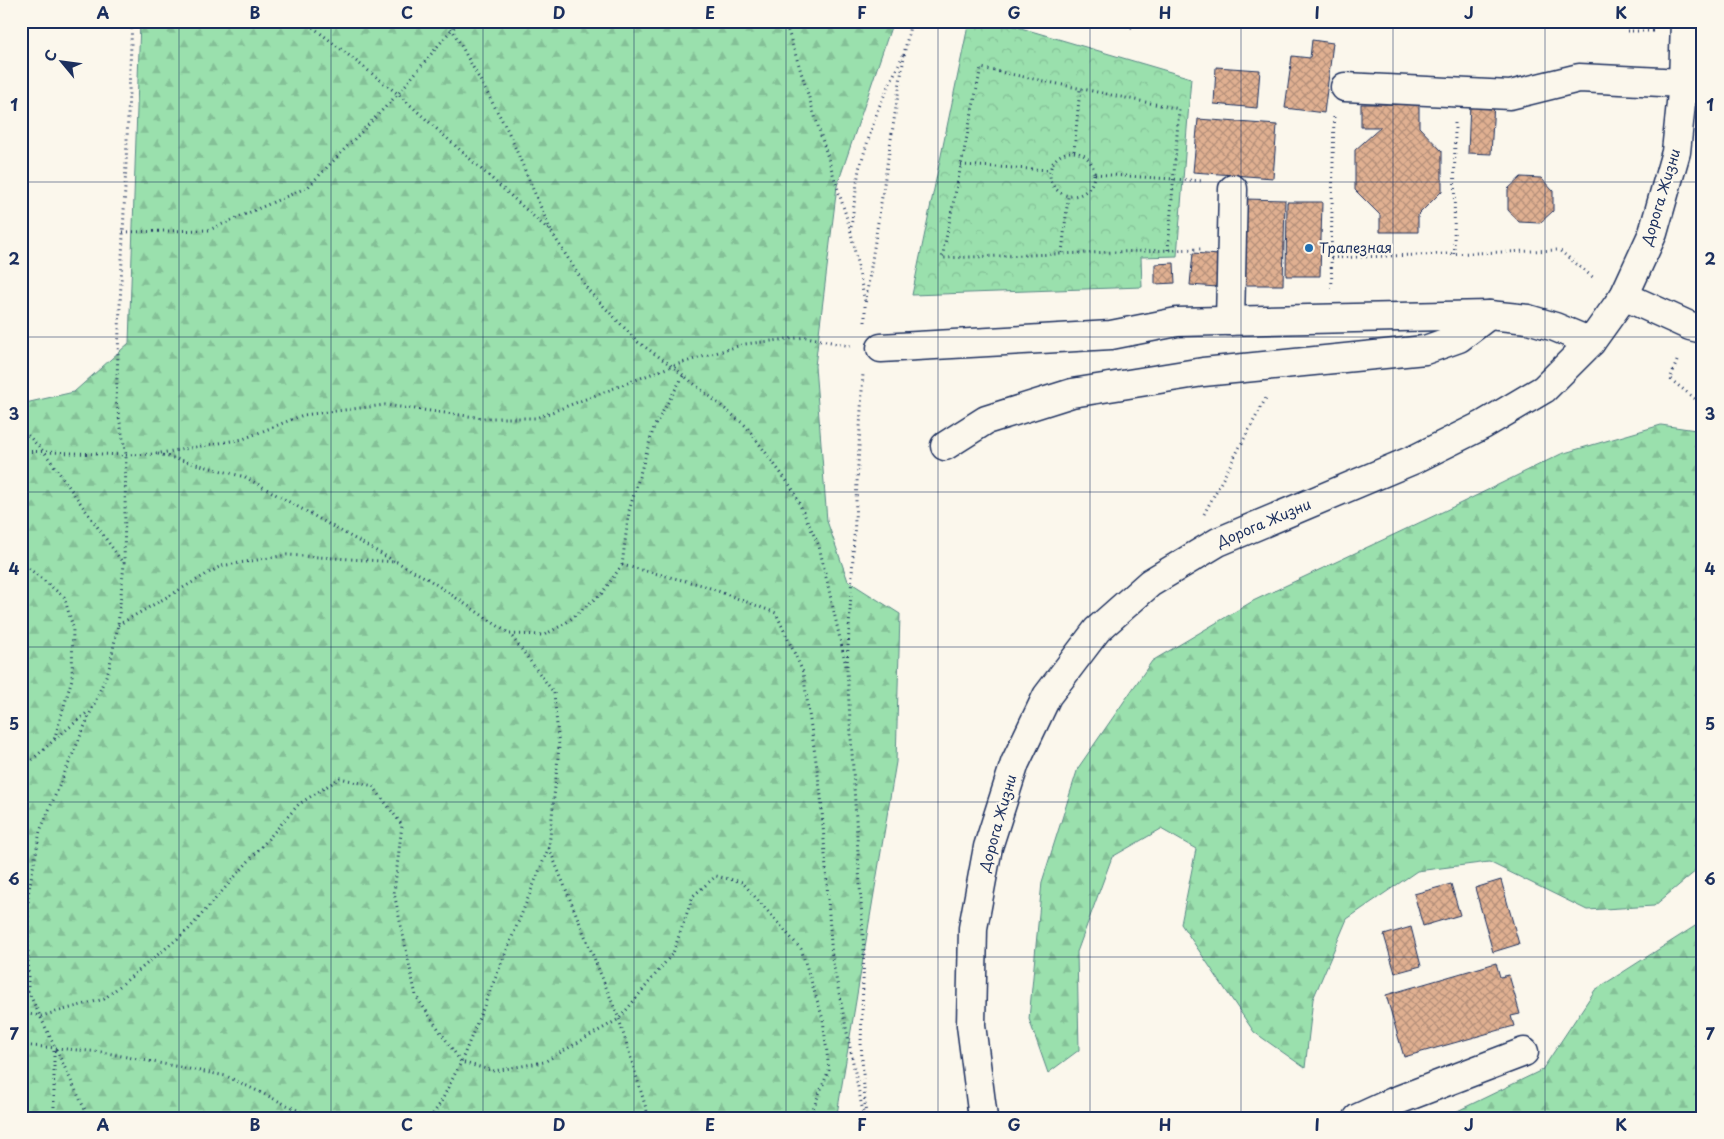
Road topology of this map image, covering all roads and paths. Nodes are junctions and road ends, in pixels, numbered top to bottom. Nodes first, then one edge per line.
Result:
1 (132, 21) edge
2 (305, 21) edge
3 (444, 21) edge
4 (461, 21) edge
5 (786, 21) edge
6 (911, 21) edge
7 (1112, 21) edge
8 (1672, 26) edge
9 (1134, 28) dead end
10 (452, 30) junction
11 (1628, 31) dead end
12 (905, 50) junction
13 (1683, 83) junction
14 (1345, 87) joint
15 (1080, 88) junction
16 (1456, 92) junction
17 (398, 94) junction
18 (1074, 152) junction
19 (961, 165) junction
20 (1049, 170) junction
21 (1095, 174) junction
22 (1174, 179) junction
23 (1233, 189) dead end
24 (1068, 197) junction
25 (850, 228) junction
26 (123, 232) junction
27 (552, 234) junction
28 (1062, 253) junction
29 (1454, 254) junction
30 (1331, 258) junction
31 (1595, 278) dead end
32 (1624, 296) junction
33 (866, 305) junction
34 (1489, 315) junction
35 (1333, 318) junction
36 (1230, 321) junction
37 (1703, 330) edge
38 (1591, 342) junction
39 (873, 348) junction
40 (1677, 361) dead end
41 (672, 366) junction
42 (683, 376) junction
43 (1266, 398) dead end
44 (1703, 405) edge
45 (22, 428) edge
46 (945, 446) dead end
47 (21, 451) edge
48 (45, 453) junction
49 (155, 454) junction
50 (126, 455) junction
51 (1203, 514) dead end
52 (21, 562) edge
53 (397, 562) junction
54 (124, 564) junction
55 (622, 565) junction
56 (118, 625) junction
57 (510, 634) junction
58 (847, 670) junction
59 (90, 710) junction
60 (54, 740) junction
61 (21, 770) edge
62 (549, 847) junction
63 (21, 984) edge
64 (28, 991) junction
65 (21, 1013) edge
66 (41, 1016) junction
67 (619, 1019) junction
68 (21, 1045) edge
69 (54, 1048) junction
70 (1524, 1052) dead end
71 (461, 1062) junction
72 (54, 1118) edge
73 (89, 1118) edge
74 (314, 1118) edge
75 (430, 1118) edge
76 (649, 1118) edge
77 (809, 1118) edge
78 (865, 1118) edge
79 (983, 1118) edge
80 (1358, 1118) edge

1 - 26 path
2 - 17 path
3 - 10 path
4 - 10 path
5 - 25 path
6 - 12 path
7 - 9 path
8 - 11 path
8 - 13 main road, Дорога Жизни
10 - 17 path
10 - 27 path
12 - 25 path
12 - 33 path
13 - 16 main road
13 - 32 main road, Дорога Жизни
14 - 16 main road
14 - 30 path
15 - 18 path
15 - 19 path
15 - 22 path
16 - 29 path
17 - 26 path
17 - 27 path
18 - 20 path
18 - 21 path
19 - 20 path
19 - 28 path
20 - 24 path
21 - 22 path
21 - 24 path
22 - 28 path
23 - 36 main road
24 - 28 path
25 - 33 path
26 - 50 path
27 - 41 path
29 - 30 path
29 - 31 path
30 - 35 path
32 - 37 main road
32 - 38 main road, Дорога Жизни
33 - 39 path
34 - 35 main road
34 - 38 main road
34 - 46 main road
35 - 36 main road
36 - 39 main road
38 - 79 main road, Дорога Жизни
39 - 41 path
39 - 58 path
40 - 44 path
41 - 42 path
41 - 49 path
42 - 55 path
42 - 58 path
43 - 51 path
45 - 48 path
47 - 48 path
48 - 50 path
48 - 54 path
49 - 50 path
49 - 53 path
50 - 54 path
52 - 60 path
53 - 56 path
53 - 57 path
54 - 56 path
55 - 57 path
55 - 78 path
56 - 59 path
57 - 62 path
58 - 78 path
59 - 60 path
59 - 64 path
60 - 61 path
62 - 67 path
62 - 71 path
63 - 64 path
64 - 66 path
65 - 66 path
66 - 69 path
66 - 71 path
67 - 71 path
67 - 76 path
67 - 77 path
68 - 69 path
69 - 72 path
69 - 73 path
69 - 74 path
70 - 80 main road
71 - 75 path

